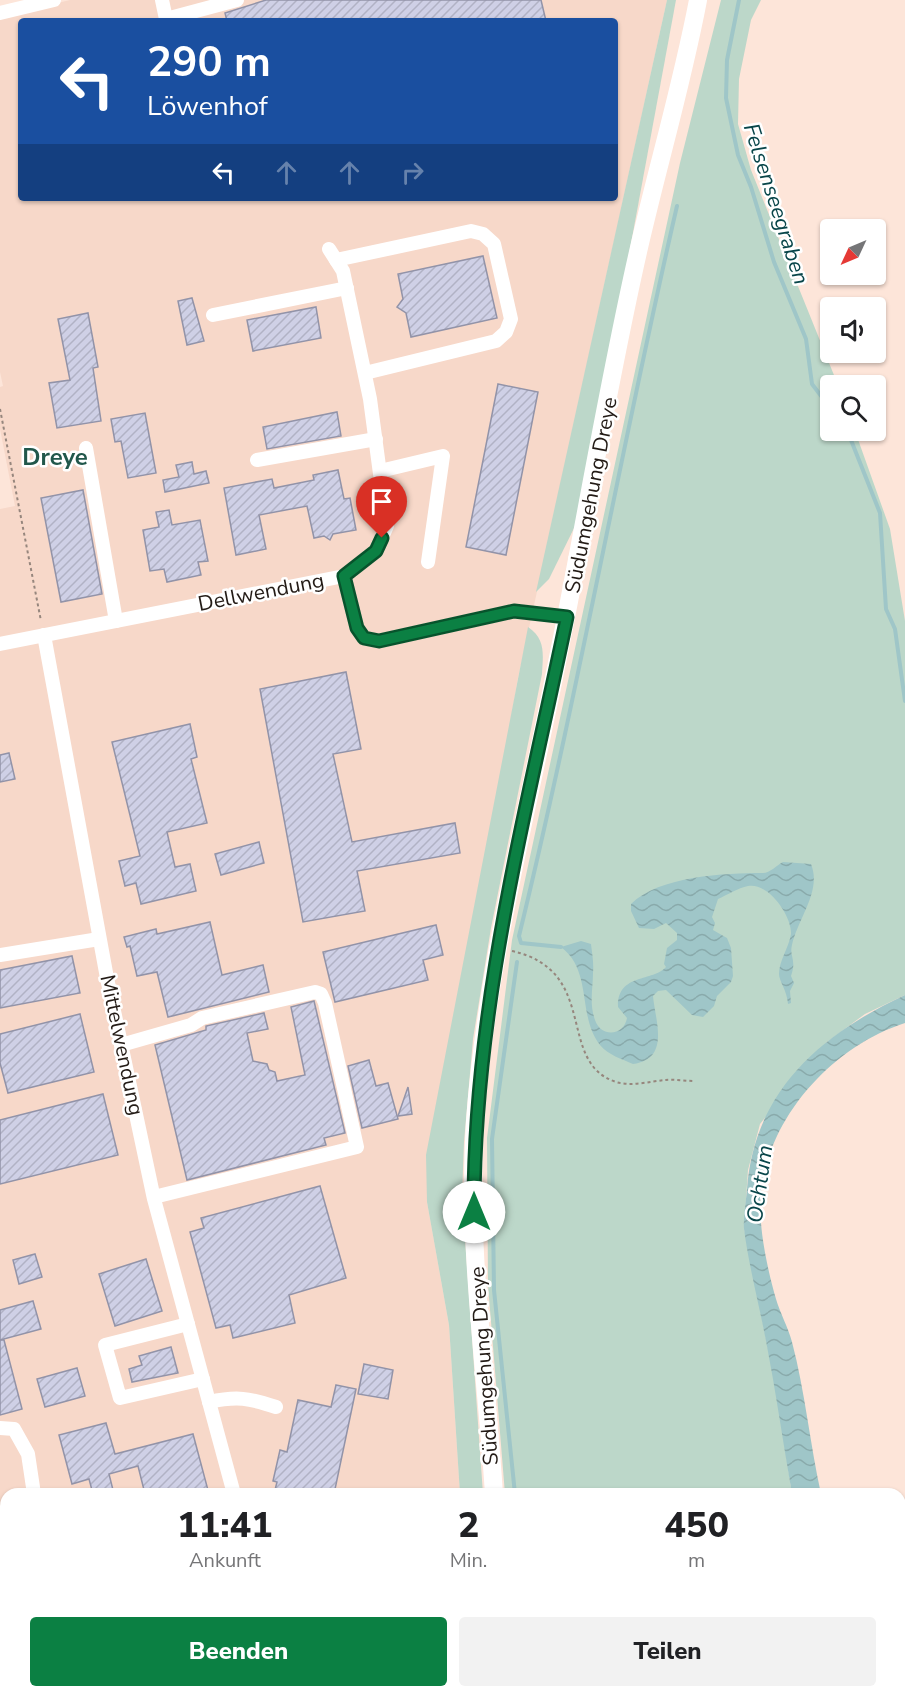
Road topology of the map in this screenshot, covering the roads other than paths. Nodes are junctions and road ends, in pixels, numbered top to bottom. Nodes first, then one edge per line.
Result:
1 (54, 0) edge
2 (162, 0) edge
3 (237, 0) edge
4 (698, 0) edge
5 (0, 13) edge
6 (166, 18) edge
7 (170, 18) edge
8 (347, 288) junction
9 (213, 315) dead end
10 (365, 373) junction
11 (376, 439) junction
12 (86, 448) dead end
13 (257, 460) dead end
14 (380, 471) junction
15 (428, 562) dead end
16 (344, 576) junction
17 (567, 617) junction
18 (116, 621) junction
19 (44, 635) junction
20 (0, 644) edge
21 (99, 939) junction
22 (0, 955) edge
23 (121, 1045) junction
24 (154, 1197) junction
25 (188, 1324) junction
26 (203, 1380) junction
27 (209, 1402) junction
28 (276, 1407) dead end
29 (0, 1428) edge
30 (33, 1488) edge
31 (232, 1488) edge
32 (494, 1488) edge

1 - 5 street
2 - 6 street
3 - 7 street
4 - 17 main road, Südumgehung Dreye
8 - 9 street
8 - 10 street, Dellwendung
8 - 10 street, Dellwendung
10 - 11 street, Dellwendung
11 - 13 street
11 - 14 street, Dellwendung
12 - 18 street
14 - 15 street
14 - 16 street, Dellwendung
16 - 17 street
16 - 18 street, Dellwendung
17 - 32 main road, Südumgehung Dreye
18 - 19 street, Dellwendung
19 - 20 street
19 - 21 street, Mittelwendung
21 - 22 street
21 - 23 street, Mittelwendung
23 - 24 street, Mittelwendung
23 - 24 street
24 - 25 street, Mittelwendung
25 - 26 street, Mittelwendung
25 - 26 street
26 - 27 street, Mittelwendung
27 - 28 street
27 - 31 street, Mittelwendung
29 - 30 street

